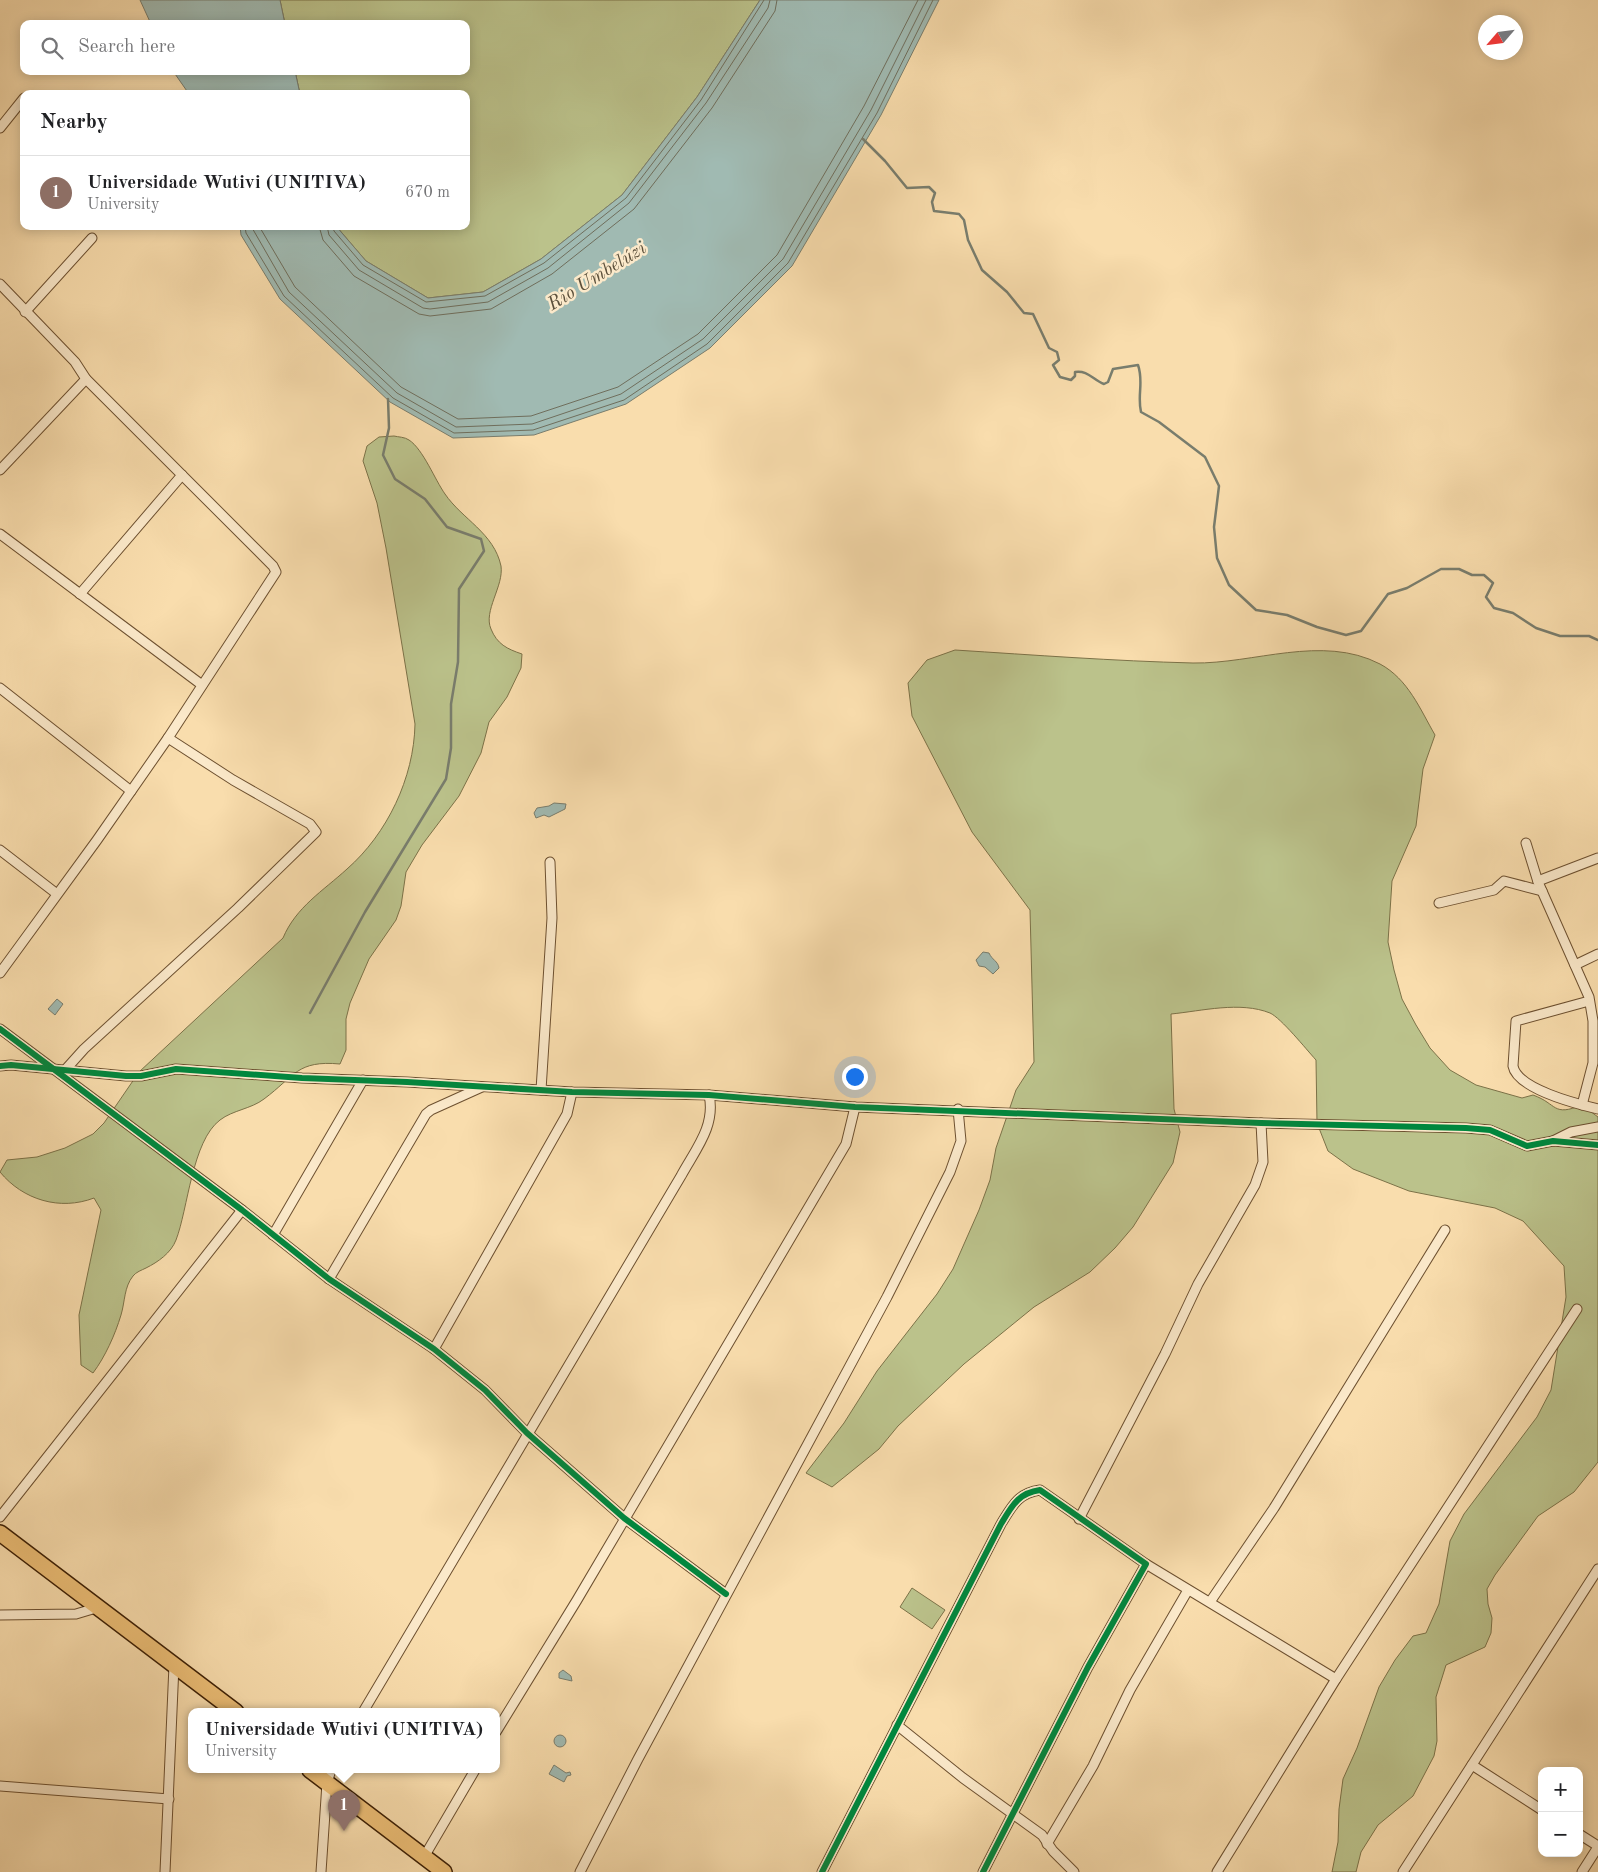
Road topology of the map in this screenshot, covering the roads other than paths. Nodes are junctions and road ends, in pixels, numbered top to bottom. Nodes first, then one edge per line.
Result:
1 (20, 103) edge
2 (0, 128) edge
3 (92, 238) dead end
4 (0, 284) edge
5 (26, 312) junction
6 (86, 379) junction
7 (0, 470) edge
8 (182, 475) junction
9 (0, 534) edge
10 (80, 594) junction
11 (202, 685) junction
12 (0, 688) edge
13 (168, 738) junction
14 (131, 791) junction
15 (1526, 843) dead end
16 (0, 850) edge
17 (1598, 858) edge
18 (550, 862) dead end
19 (1538, 881) junction
20 (1542, 891) junction
21 (57, 894) junction
22 (1438, 903) dead end
23 (1598, 954) edge
24 (1576, 965) junction
25 (0, 973) edge
26 (1598, 994) edge
27 (1589, 999) junction
28 (0, 1030) edge
29 (0, 1066) edge
30 (50, 1068) junction
31 (66, 1069) junction
32 (364, 1080) junction
33 (484, 1086) junction
34 (541, 1090) junction
35 (572, 1092) junction
36 (709, 1095) junction
37 (1582, 1105) junction
38 (855, 1107) junction
39 (958, 1109) junction
40 (1598, 1109) edge
41 (1260, 1123) junction
42 (1598, 1127) edge
43 (1554, 1141) junction
44 (1598, 1145) edge
45 (242, 1210) junction
46 (1445, 1230) dead end
47 (273, 1235) junction
48 (329, 1280) junction
49 (1577, 1309) dead end
50 (434, 1349) junction
51 (527, 1433) junction
52 (0, 1517) edge
53 (624, 1518) junction
54 (1079, 1519) junction
55 (0, 1533) edge
56 (1146, 1564) junction
57 (1598, 1569) edge
58 (1188, 1590) junction
59 (726, 1594) junction
60 (1210, 1602) junction
61 (96, 1608) junction
62 (0, 1615) edge
63 (174, 1665) junction
64 (1336, 1679) junction
65 (231, 1708) edge
66 (365, 1708) edge
67 (500, 1725) edge
68 (897, 1726) junction
69 (1472, 1765) junction
70 (473, 1773) edge
71 (329, 1776) edge
72 (0, 1786) edge
73 (169, 1798) junction
74 (1538, 1807) edge
75 (1013, 1816) junction
76 (1583, 1837) edge
77 (1047, 1844) junction
78 (1598, 1847) edge
79 (424, 1857) junction
80 (1064, 1869) edge
81 (165, 1872) edge
82 (321, 1872) edge
83 (444, 1872) edge
84 (580, 1872) edge
85 (822, 1872) edge
86 (983, 1872) edge
87 (1074, 1872) edge
88 (1217, 1872) edge
89 (1404, 1872) edge
90 (1582, 1872) edge

1 - 2 street
3 - 5 street
4 - 5 street
5 - 6 street
6 - 7 street
6 - 8 street
8 - 10 street
8 - 11 street
9 - 10 street
10 - 11 street
11 - 13 street
12 - 14 street
13 - 14 street
13 - 31 street
14 - 21 street
15 - 19 street
16 - 21 street
17 - 19 street
18 - 34 street
19 - 20 street
20 - 22 street
20 - 24 street
21 - 25 street
23 - 24 street
24 - 27 street
26 - 27 street
27 - 37 street
27 - 37 street
28 - 30 street
29 - 30 street
30 - 31 street
30 - 45 street
31 - 32 street
32 - 33 street
32 - 47 street
33 - 34 street
33 - 48 street
34 - 35 street
35 - 36 street
35 - 50 street
36 - 38 street
36 - 51 street
37 - 40 street
38 - 39 street
38 - 53 street
39 - 41 street
39 - 59 street
41 - 43 street
41 - 54 street
42 - 43 street
43 - 44 street
45 - 47 street
45 - 52 street
46 - 60 street
47 - 48 street
48 - 50 street
49 - 64 street
50 - 51 street
51 - 53 street
51 - 66 street
53 - 59 street
53 - 67 street
54 - 56 street
54 - 68 street
55 - 61 main road
56 - 58 street
56 - 75 street
57 - 69 street
58 - 60 street
58 - 77 street
59 - 84 street
60 - 64 street
61 - 62 street
61 - 63 main road
63 - 65 main road
63 - 73 street
64 - 88 street
68 - 75 street
68 - 85 street
69 - 74 street
69 - 89 street
70 - 79 street
71 - 79 main road
71 - 82 street
72 - 73 street
73 - 81 street
75 - 77 street
75 - 86 street
76 - 78 street
77 - 80 street
78 - 90 street
79 - 83 main road
80 - 87 street

